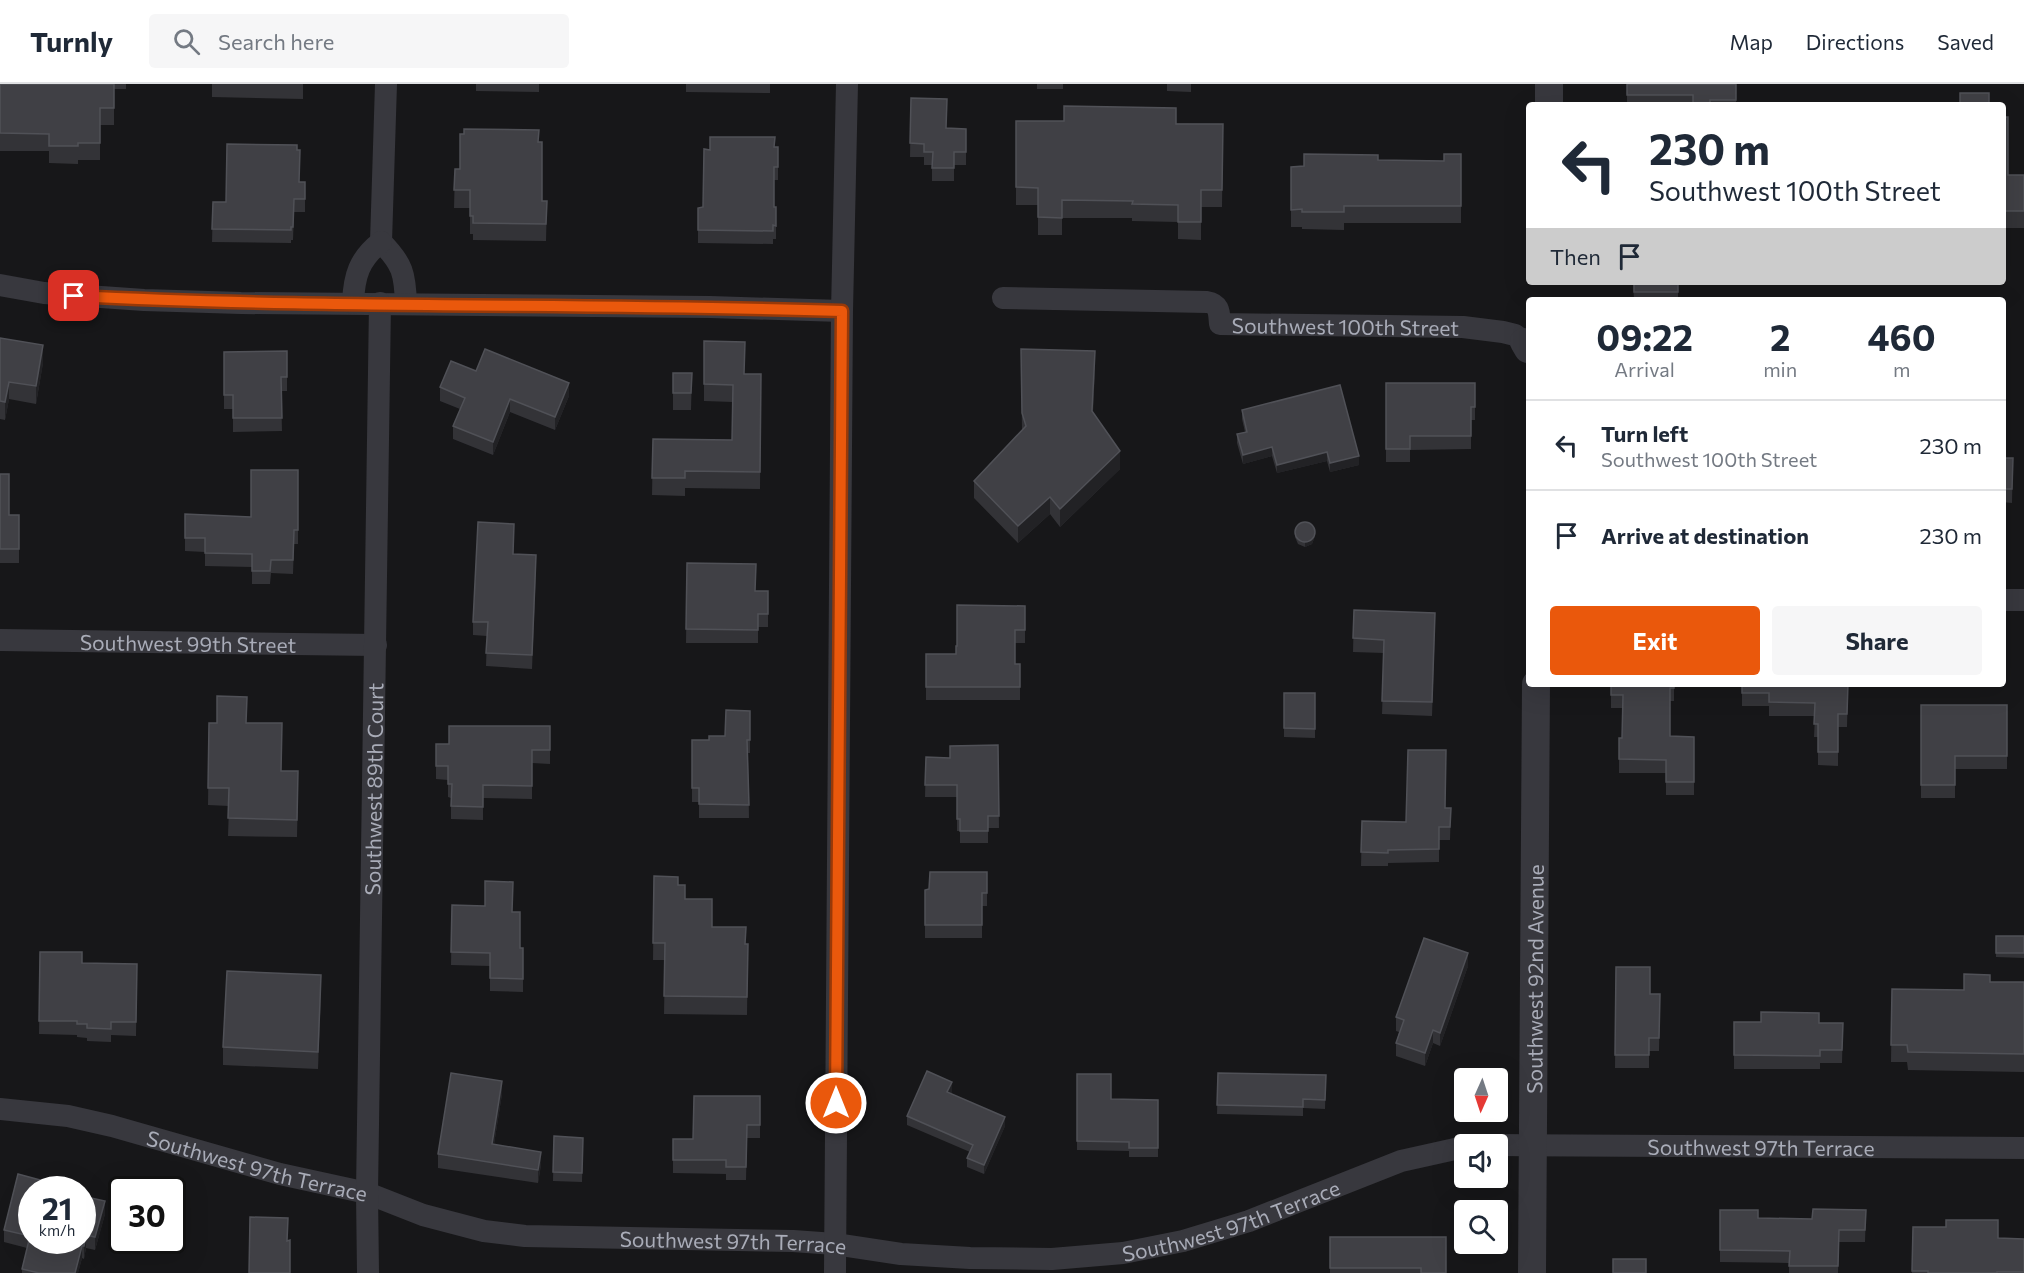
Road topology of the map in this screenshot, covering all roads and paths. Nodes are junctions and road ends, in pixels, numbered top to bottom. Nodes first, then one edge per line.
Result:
1 (386, 84) edge
2 (847, 84) edge
3 (1549, 84) edge
4 (1549, 102) edge
5 (381, 242) junction
6 (0, 285) edge
7 (1003, 297) dead end
8 (353, 303) junction
9 (380, 303) junction
10 (406, 304) junction
11 (842, 311) junction
12 (1526, 345) edge
13 (2006, 600) edge
14 (2024, 600) edge
15 (0, 640) edge
16 (376, 645) junction
17 (1536, 687) edge
18 (0, 1109) edge
19 (1532, 1144) junction
20 (1508, 1145) edge
21 (2024, 1148) edge
22 (1454, 1149) edge
23 (367, 1193) junction
24 (835, 1244) junction
25 (368, 1273) edge
26 (835, 1273) edge
27 (1532, 1273) edge

1 - 5 street
2 - 11 street
3 - 4 street
5 - 8 street
5 - 10 street
6 - 8 street
7 - 12 street, Southwest 100th Street
8 - 9 street
9 - 10 street
9 - 16 street, Southwest 89th Court
10 - 11 street
11 - 24 street
13 - 14 street
15 - 16 street, Southwest 99th Street
16 - 23 street, Southwest 89th Court
17 - 19 street, Southwest 92nd Avenue
18 - 23 street, Southwest 97th Terrace
19 - 20 street, Southwest 97th Terrace
19 - 21 street, Southwest 97th Terrace
19 - 27 street, Southwest 92nd Avenue
22 - 24 street, Southwest 97th Terrace
23 - 24 street, Southwest 97th Terrace
23 - 25 street, Southwest 89th Court
24 - 26 street

